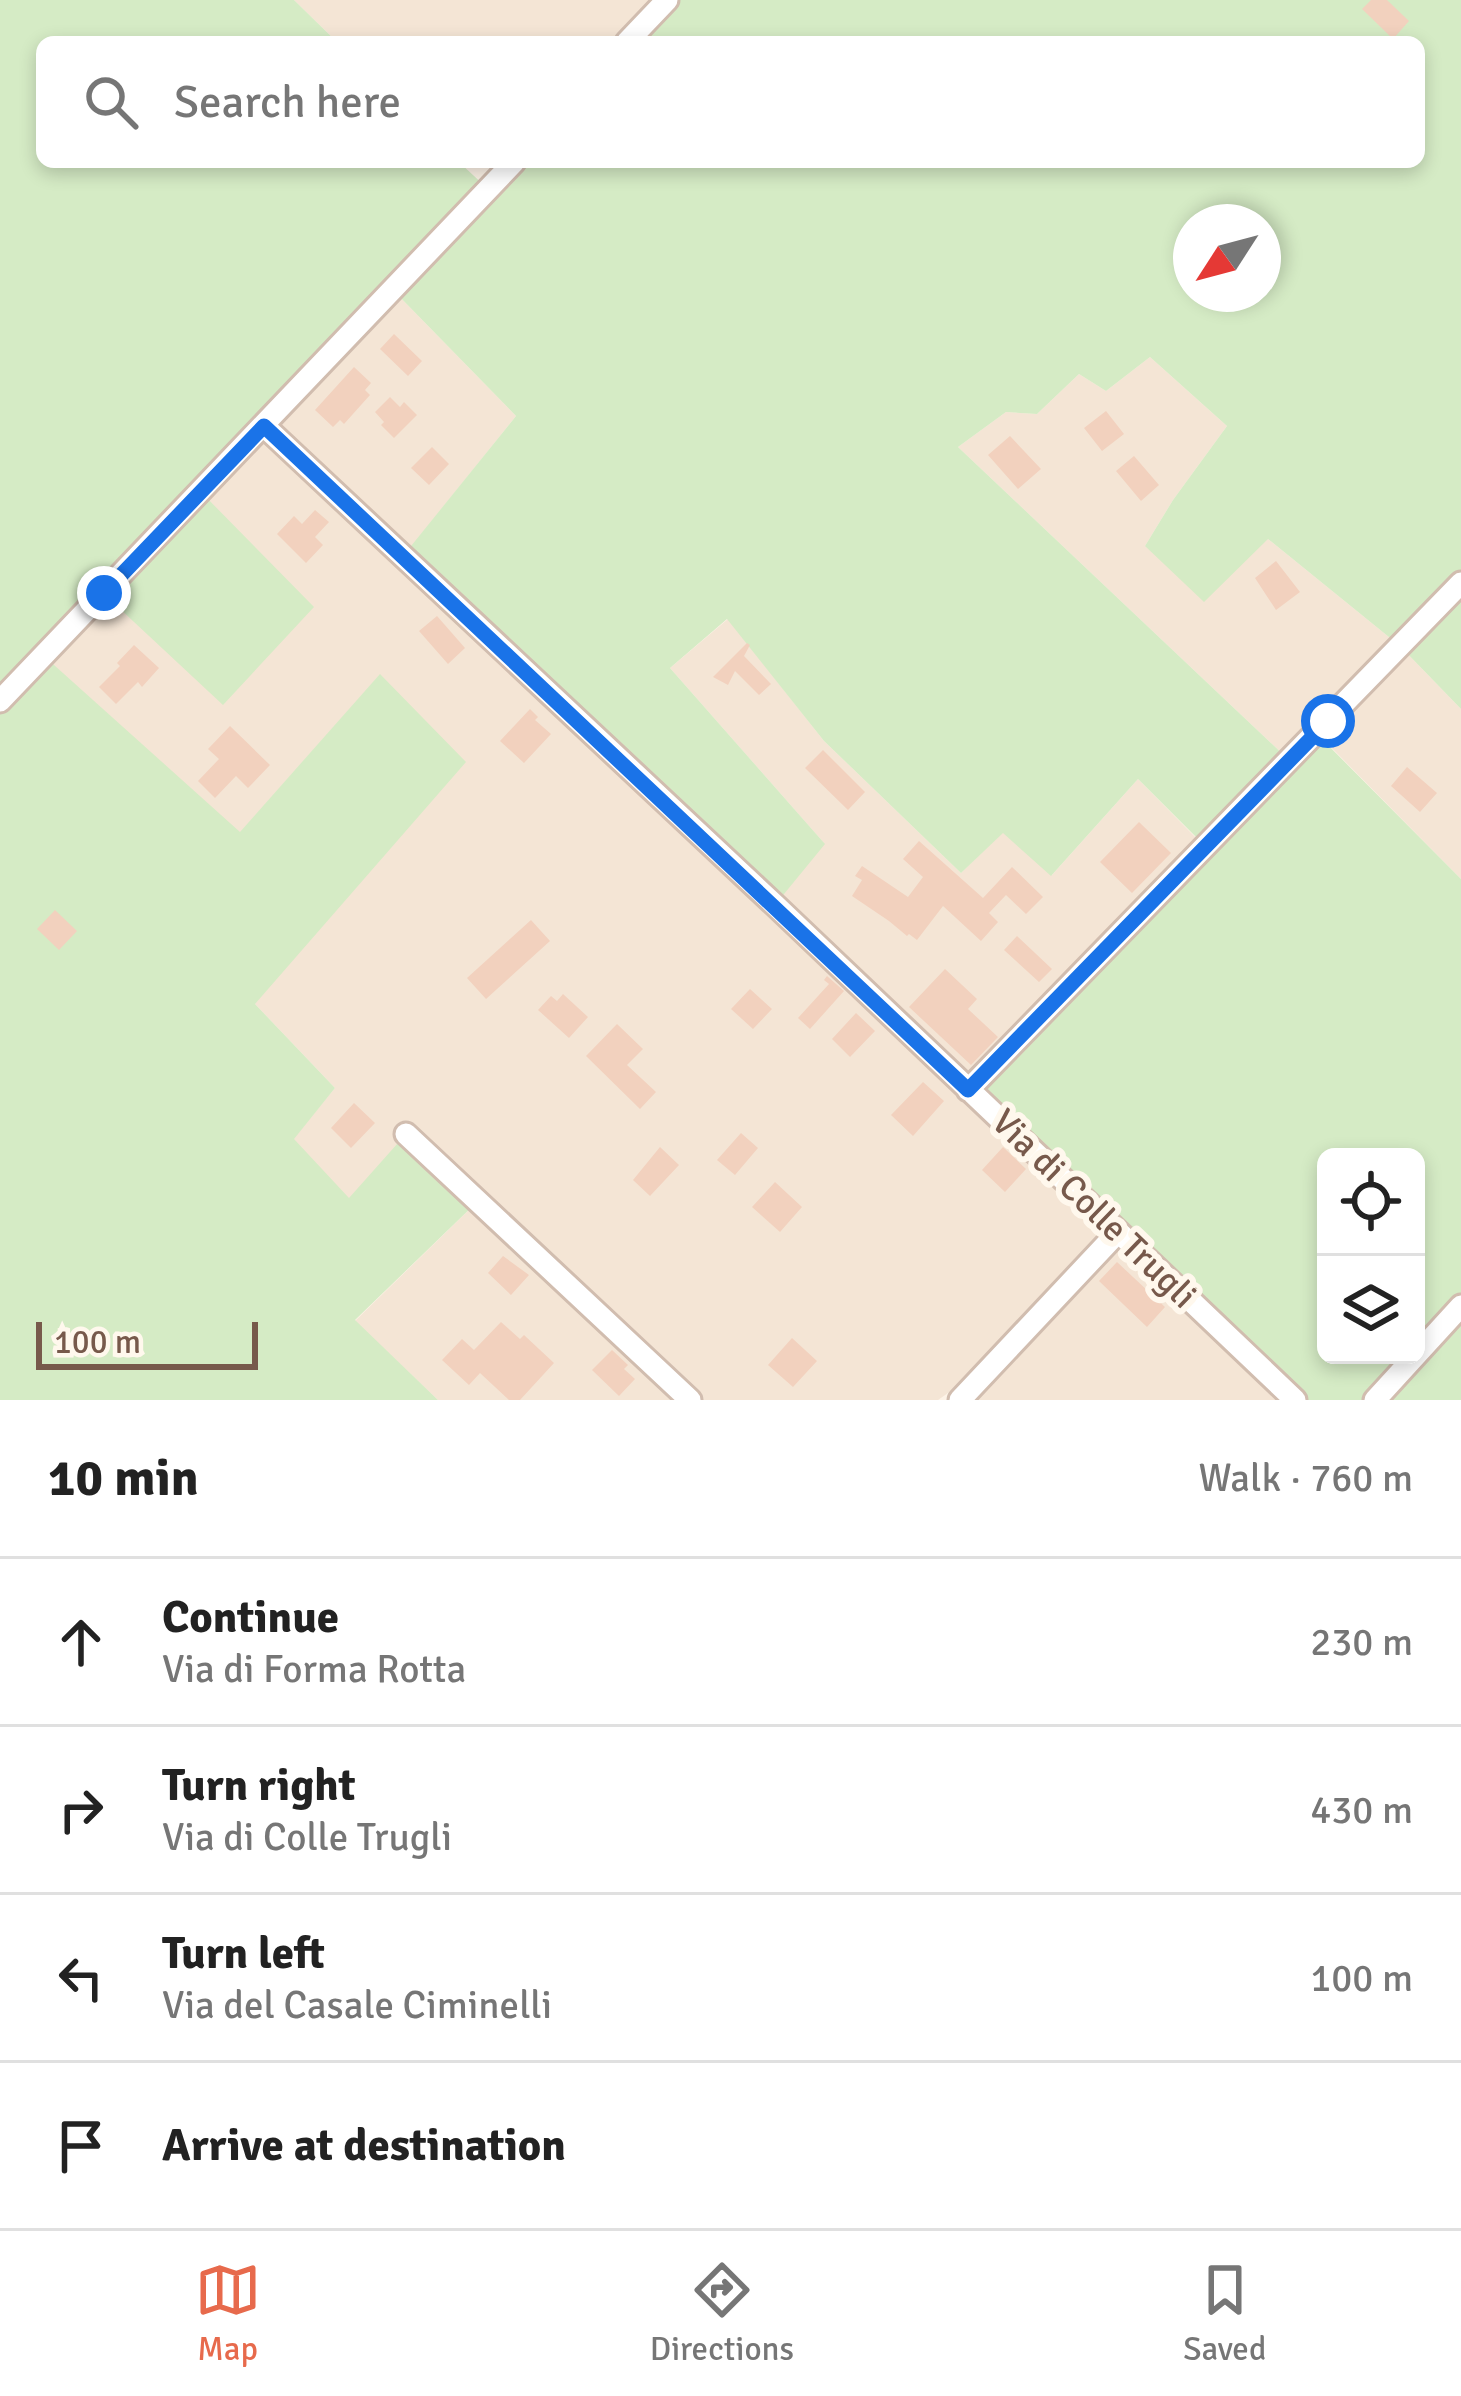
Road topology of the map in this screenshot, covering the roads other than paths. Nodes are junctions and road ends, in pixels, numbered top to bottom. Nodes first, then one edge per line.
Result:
1 (667, 0) edge
2 (633, 36) edge
3 (508, 168) edge
4 (264, 426) junction
5 (1461, 583) edge
6 (0, 701) edge
7 (968, 1090) junction
8 (406, 1134) dead end
9 (1118, 1232) junction
10 (1461, 1306) edge
11 (690, 1400) edge
12 (960, 1400) edge
13 (1294, 1400) edge
14 (1375, 1400) edge

1 - 2 street
3 - 4 street
4 - 6 street
4 - 7 street, Via di Colle Trugli
5 - 7 street
7 - 9 street, Via di Colle Trugli
8 - 11 street
9 - 12 street
9 - 13 street, Via di Colle Trugli
10 - 14 street

